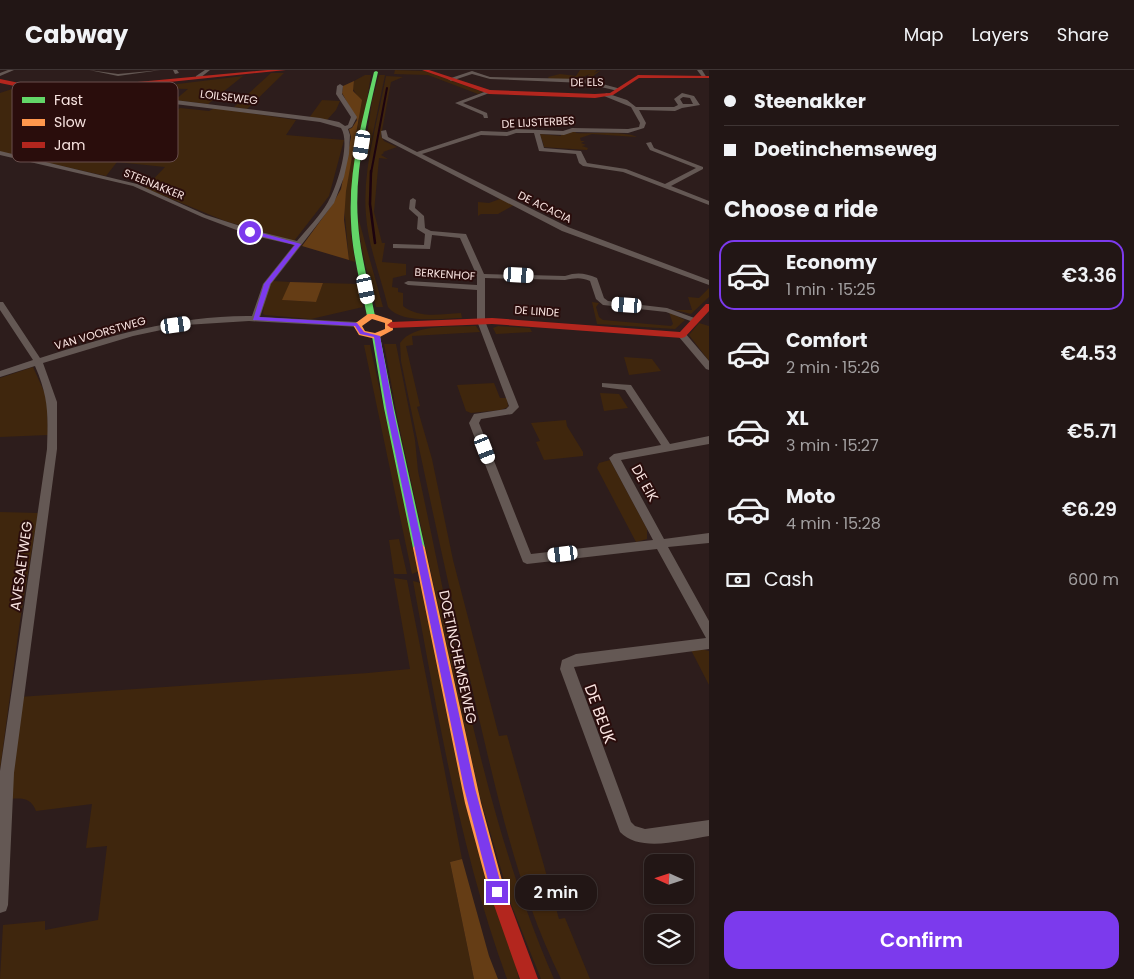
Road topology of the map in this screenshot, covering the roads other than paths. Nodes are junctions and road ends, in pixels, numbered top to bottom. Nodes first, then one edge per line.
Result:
1 (12, 70) edge
2 (91, 70) edge
3 (159, 70) edge
4 (208, 70) edge
5 (284, 70) edge
6 (424, 70) edge
7 (376, 71) edge
8 (0, 75) edge
9 (704, 75) edge
10 (198, 77) junction
11 (451, 79) junction
12 (156, 82) edge
13 (340, 86) dead end
14 (618, 88) junction
15 (489, 92) junction
16 (606, 95) junction
17 (178, 102) edge
18 (681, 106) dead end
19 (637, 108) junction
20 (486, 117) dead end
21 (344, 128) junction
22 (384, 131) dead end
23 (537, 132) junction
24 (649, 143) dead end
25 (417, 154) junction
26 (38, 162) edge
27 (666, 186) junction
28 (413, 200) dead end
29 (709, 204) edge
30 (429, 233) junction
31 (298, 244) junction
32 (396, 246) dead end
33 (481, 276) junction
34 (408, 283) dead end
35 (709, 283) edge
36 (481, 288) junction
37 (0, 304) edge
38 (709, 306) edge
39 (371, 316) junction
40 (256, 318) junction
41 (696, 320) junction
42 (481, 321) junction
43 (357, 325) junction
44 (391, 325) junction
45 (682, 335) junction
46 (376, 336) junction
47 (38, 362) junction
48 (709, 367) edge
49 (0, 374) edge
50 (605, 385) dead end
51 (709, 440) edge
52 (668, 448) junction
53 (709, 538) edge
54 (661, 543) junction
55 (709, 633) edge
56 (709, 643) edge
57 (709, 828) edge
58 (0, 905) edge
59 (529, 979) edge

1 - 8 street
2 - 3 street
4 - 10 street
5 - 10 street
6 - 11 street, DE ELS
7 - 39 street
9 - 14 street, DE ELS
10 - 12 street
11 - 14 street
11 - 15 street, DE ELS
13 - 21 street
14 - 16 street, DE ELS
15 - 16 street, DE ELS
15 - 20 street, DE ELS
16 - 19 street
17 - 21 street, LOILSEWEG
18 - 19 street
19 - 23 street, DE LIJSTERBES
21 - 31 street
22 - 25 street, DE ACACIA
23 - 25 street, DE LIJSTERBES
23 - 27 street
24 - 27 street
25 - 35 street, DE ACACIA
26 - 31 street, STEENAKKER
27 - 29 street
28 - 30 street
30 - 32 street, BERKENHOF
30 - 33 street, BERKENHOF
31 - 40 street
33 - 36 street, BERKENHOF
33 - 41 street, BERKENHOF
34 - 36 street, BERKENHOF
36 - 42 street, BERKENHOF
37 - 47 street, AVESAETWEG
38 - 41 street
39 - 43 street
39 - 44 street
40 - 43 street, VAN VOORSTWEG
40 - 47 street, VAN VOORSTWEG
41 - 45 street
42 - 44 street, DE LINDE
42 - 45 street, DE LINDE
42 - 54 street
43 - 46 street
44 - 46 street
45 - 48 street
46 - 59 street, DOETINCHEMSEWEG
47 - 49 street, VAN VOORSTWEG
47 - 58 street, AVESAETWEG
50 - 52 street
51 - 52 street, DE EIK
52 - 54 street, DE EIK
53 - 54 street
54 - 55 street
56 - 57 street, DE BEUK

